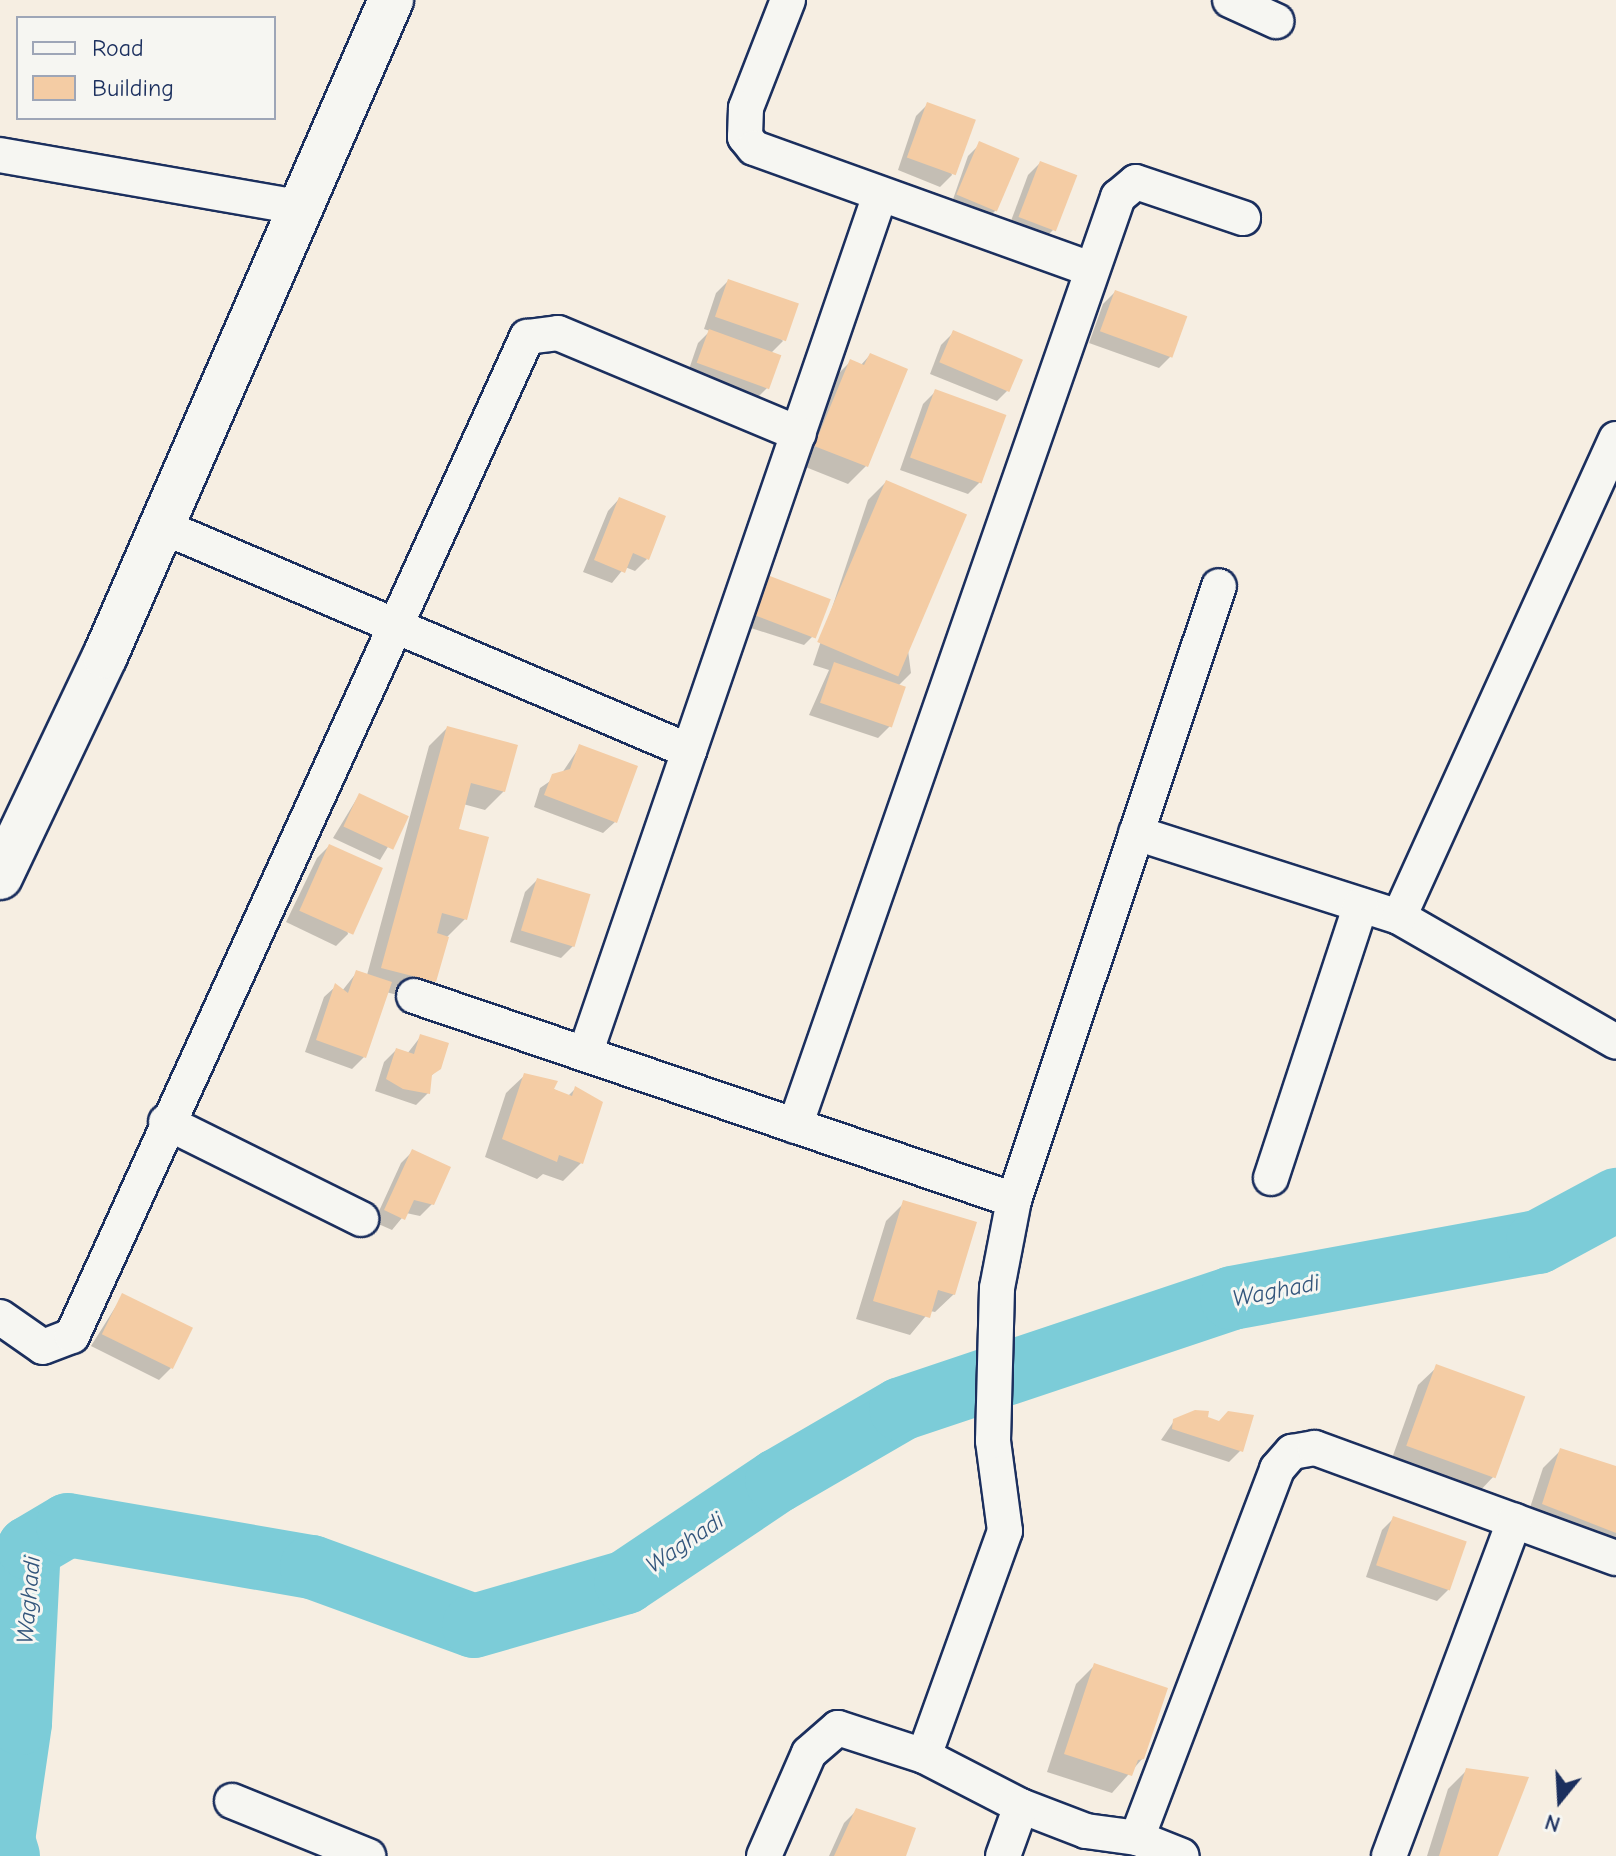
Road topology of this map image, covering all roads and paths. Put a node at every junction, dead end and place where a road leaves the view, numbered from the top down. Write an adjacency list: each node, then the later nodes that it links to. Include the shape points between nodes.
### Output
1 (391, 0): 7 (street)
2 (788, 0): 6 (street, via 746,108 745,137 754,148)
3 (1230, 0): 4 (street)
4 (1276, 21)
5 (0, 155): 7 (street)
6 (880, 195): 9 (street); 10 (street)
7 (298, 207): 12 (street)
8 (1243, 218): 9 (street, via 1136,182 1118,197)
9 (1092, 270): 24 (street)
10 (799, 434): 14 (street, via 558,333 527,337); 15 (street)
11 (1616, 439): 19 (street)
12 (161, 526): 14 (street); 17 (street)
13 (1219, 586): 16 (street)
14 (394, 625): 15 (street); 23 (street)
15 (689, 751): 22 (street)
16 (1136, 833): 18 (street); 26 (street)
17 (0, 877)
18 (1361, 905): 19 (street); 25 (street)
19 (1399, 917): 21 (street)
20 (414, 996): 22 (street)
21 (1616, 1042)
22 (585, 1054): 24 (street)
23 (166, 1122): 27 (street); 28 (street, via 72,1336 43,1347)
24 (795, 1126): 26 (street)
25 (1271, 1178)
26 (1014, 1200): 31 (street, via 997,1288 993,1441 1005,1531)
27 (361, 1219)
28 (0, 1317)
29 (1514, 1521): 30 (street); 34 (street, via 1315,1448 1292,1452 1277,1469); 39 (street)
30 (1616, 1558)
31 (924, 1756): 33 (street); 36 (street, via 853,1729 831,1731 809,1753)
32 (232, 1801): 35 (street)
33 (1021, 1806): 34 (street, via 1086,1831); 37 (street)
34 (1137, 1838): 38 (street)
35 (368, 1856)
36 (764, 1856)
37 (1003, 1856)
38 (1182, 1856)
39 (1389, 1856)

